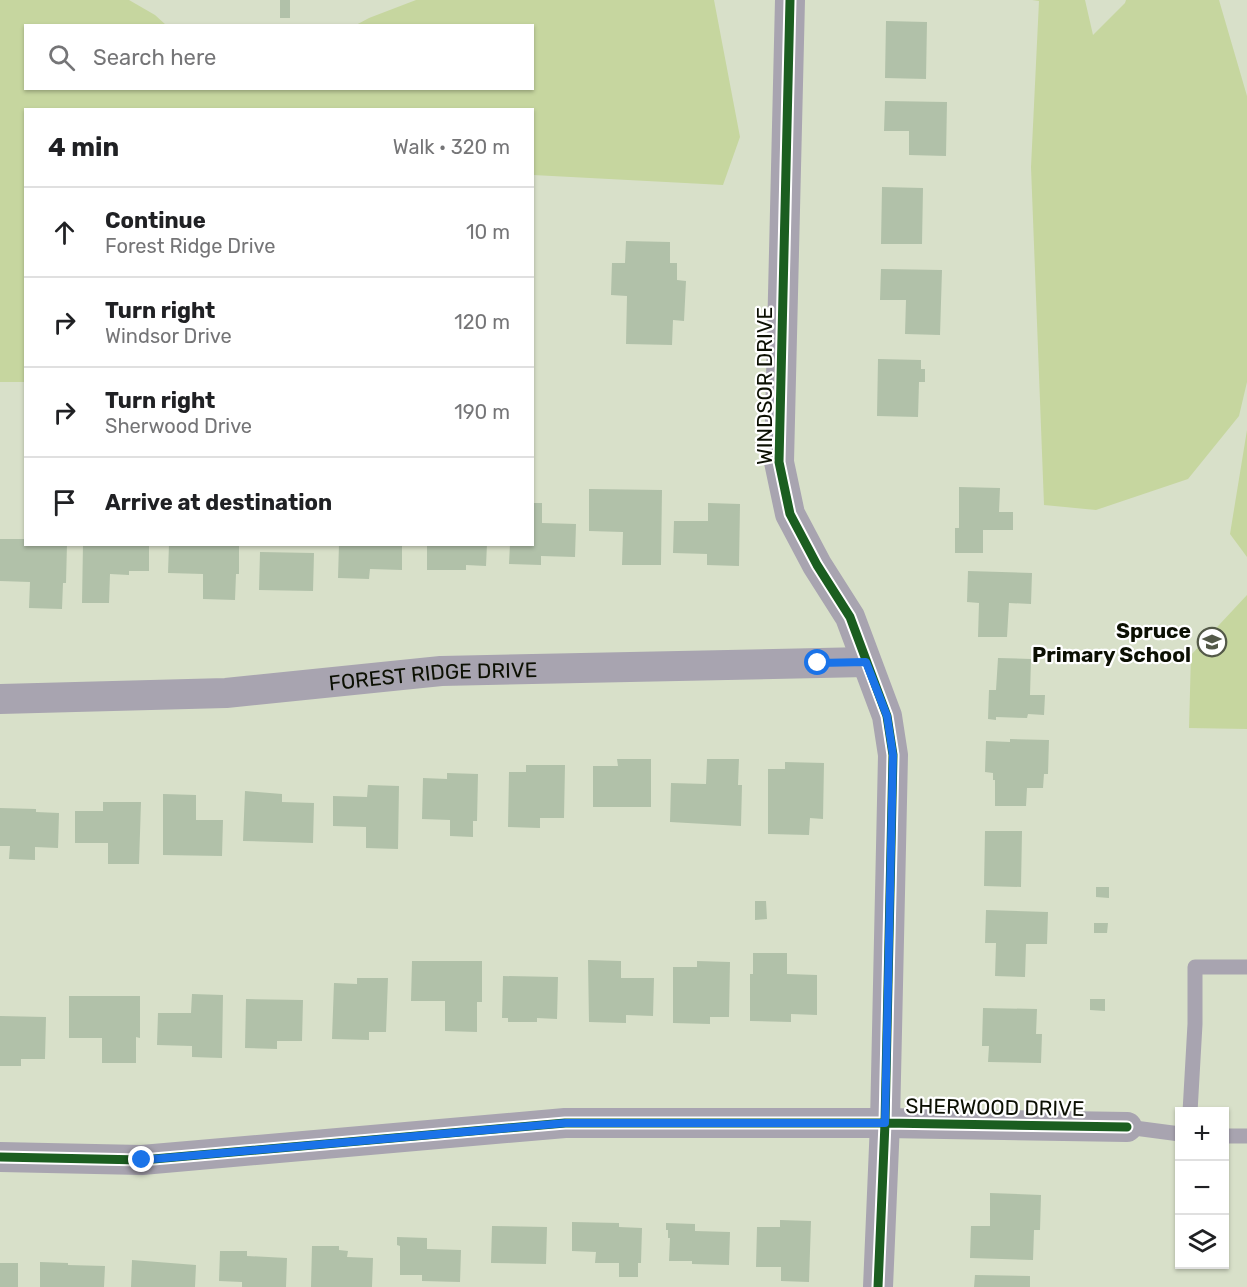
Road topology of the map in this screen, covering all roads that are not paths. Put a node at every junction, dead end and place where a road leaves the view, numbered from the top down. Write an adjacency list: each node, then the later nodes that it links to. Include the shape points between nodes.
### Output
1 (790, 0): 2 (street, WINDSOR DRIVE, via 778,462 790,514 850,617)
2 (866, 662): 3 (street, FOREST RIDGE DRIVE, via 441,671 226,693); 6 (street, WINDSOR DRIVE, via 887,716 893,755)
3 (0, 699)
4 (1247, 967): 5 (lane, via 1195,967)
5 (1190, 1107)
6 (885, 1123): 7 (street, SHERWOOD DRIVE); 11 (street, SHERWOOD DRIVE, via 566,1123 142,1160); 12 (street, WINDSOR DRIVE)
7 (1127, 1127): 8 (lane)
8 (1175, 1133)
9 (1229, 1136): 10 (lane)
10 (1247, 1136)
11 (0, 1157)
12 (878, 1287)

